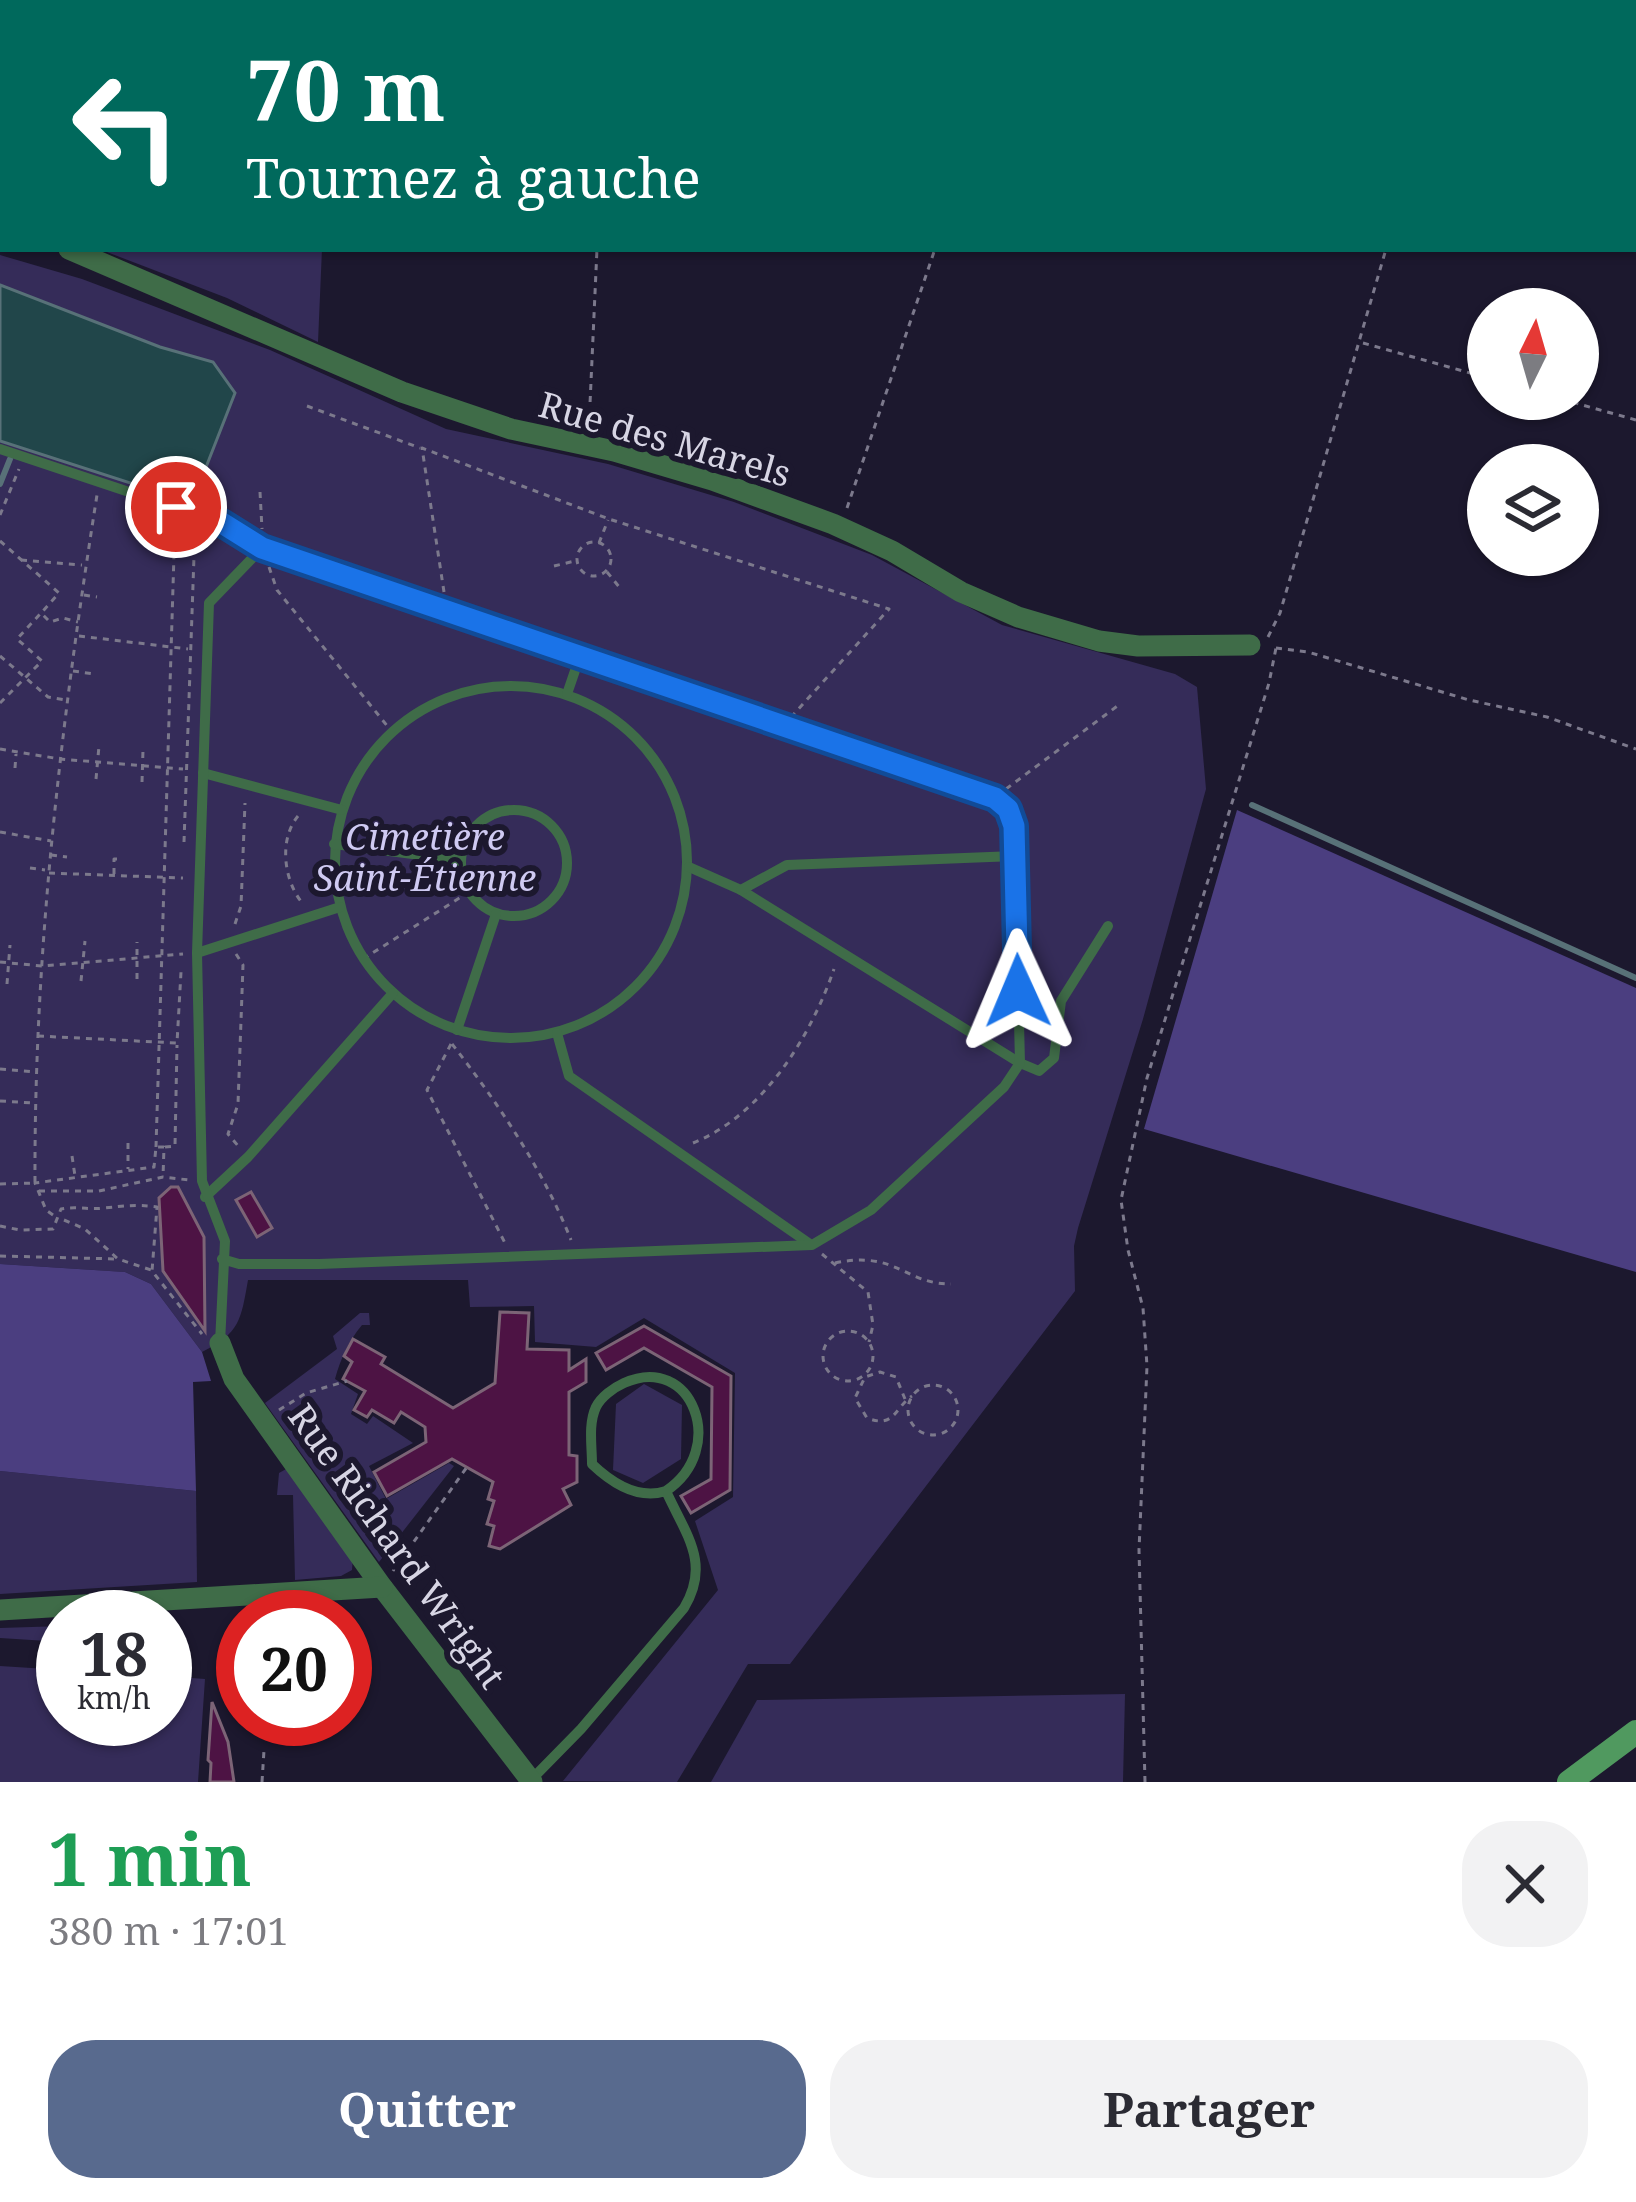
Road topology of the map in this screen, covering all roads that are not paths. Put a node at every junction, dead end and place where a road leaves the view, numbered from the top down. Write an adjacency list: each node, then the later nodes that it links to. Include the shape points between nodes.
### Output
1 (76, 252): 4 (street, Rue des Marels, via 402,392 712,480 838,526 961,592 1057,629 1138,646)
2 (0, 448): 3 (lane, via 222,523)
3 (262, 548): 5 (lane); 7 (lane, via 209,603)
4 (1250, 646)
5 (580, 656): 6 (lane); 10 (lane, via 995,798 1008,809)
6 (567, 694): 8 (lane, via 512,685 456,694 393,733 367,760); 12 (lane, via 617,720 657,760 682,811)
7 (203, 773): 8 (lane); 17 (lane)
8 (342, 810): 9 (lane)
9 (334, 844): 11 (lane); 14 (lane)
10 (1016, 856): 13 (lane, via 788,865); 21 (lane)
11 (460, 860): 15 (lane, via 469,892); 15 (lane, via 470,832 507,810 536,814 558,833 566,876 551,901 526,915)
12 (689, 868): 13 (lane); 19 (lane, via 678,923 650,972 609,1010)
13 (741, 890): 21 (lane)
14 (340, 907): 17 (lane); 18 (lane, via 363,959)
15 (496, 914): 20 (lane)
16 (1108, 926): 21 (lane, via 1061,1001 1054,1058 1039,1071)
17 (197, 953): 22 (lane)
18 (393, 993): 20 (lane); 22 (lane)
19 (557, 1033): 20 (lane); 23 (lane, via 569,1076)
20 (454, 1036)
21 (1019, 1063): 23 (lane, via 1004,1087 871,1210)
22 (205, 1197): 24 (lane, via 224,1241)
23 (812, 1245): 24 (lane, via 299,1264)
24 (222, 1259): 25 (lane)
25 (220, 1343): 27 (street, Rue Richard Wright, via 234,1378)
26 (666, 1491): 26 (lane, via 633,1491 592,1464 597,1405 646,1376 664,1378 697,1410 697,1460); 30 (lane, via 696,1558 697,1586)
27 (382, 1587): 28 (street); 30 (street, Rue Richard Wright)
28 (0, 1610)
29 (1636, 1732): 31 (street)
30 (531, 1781)
31 (1569, 1782)

